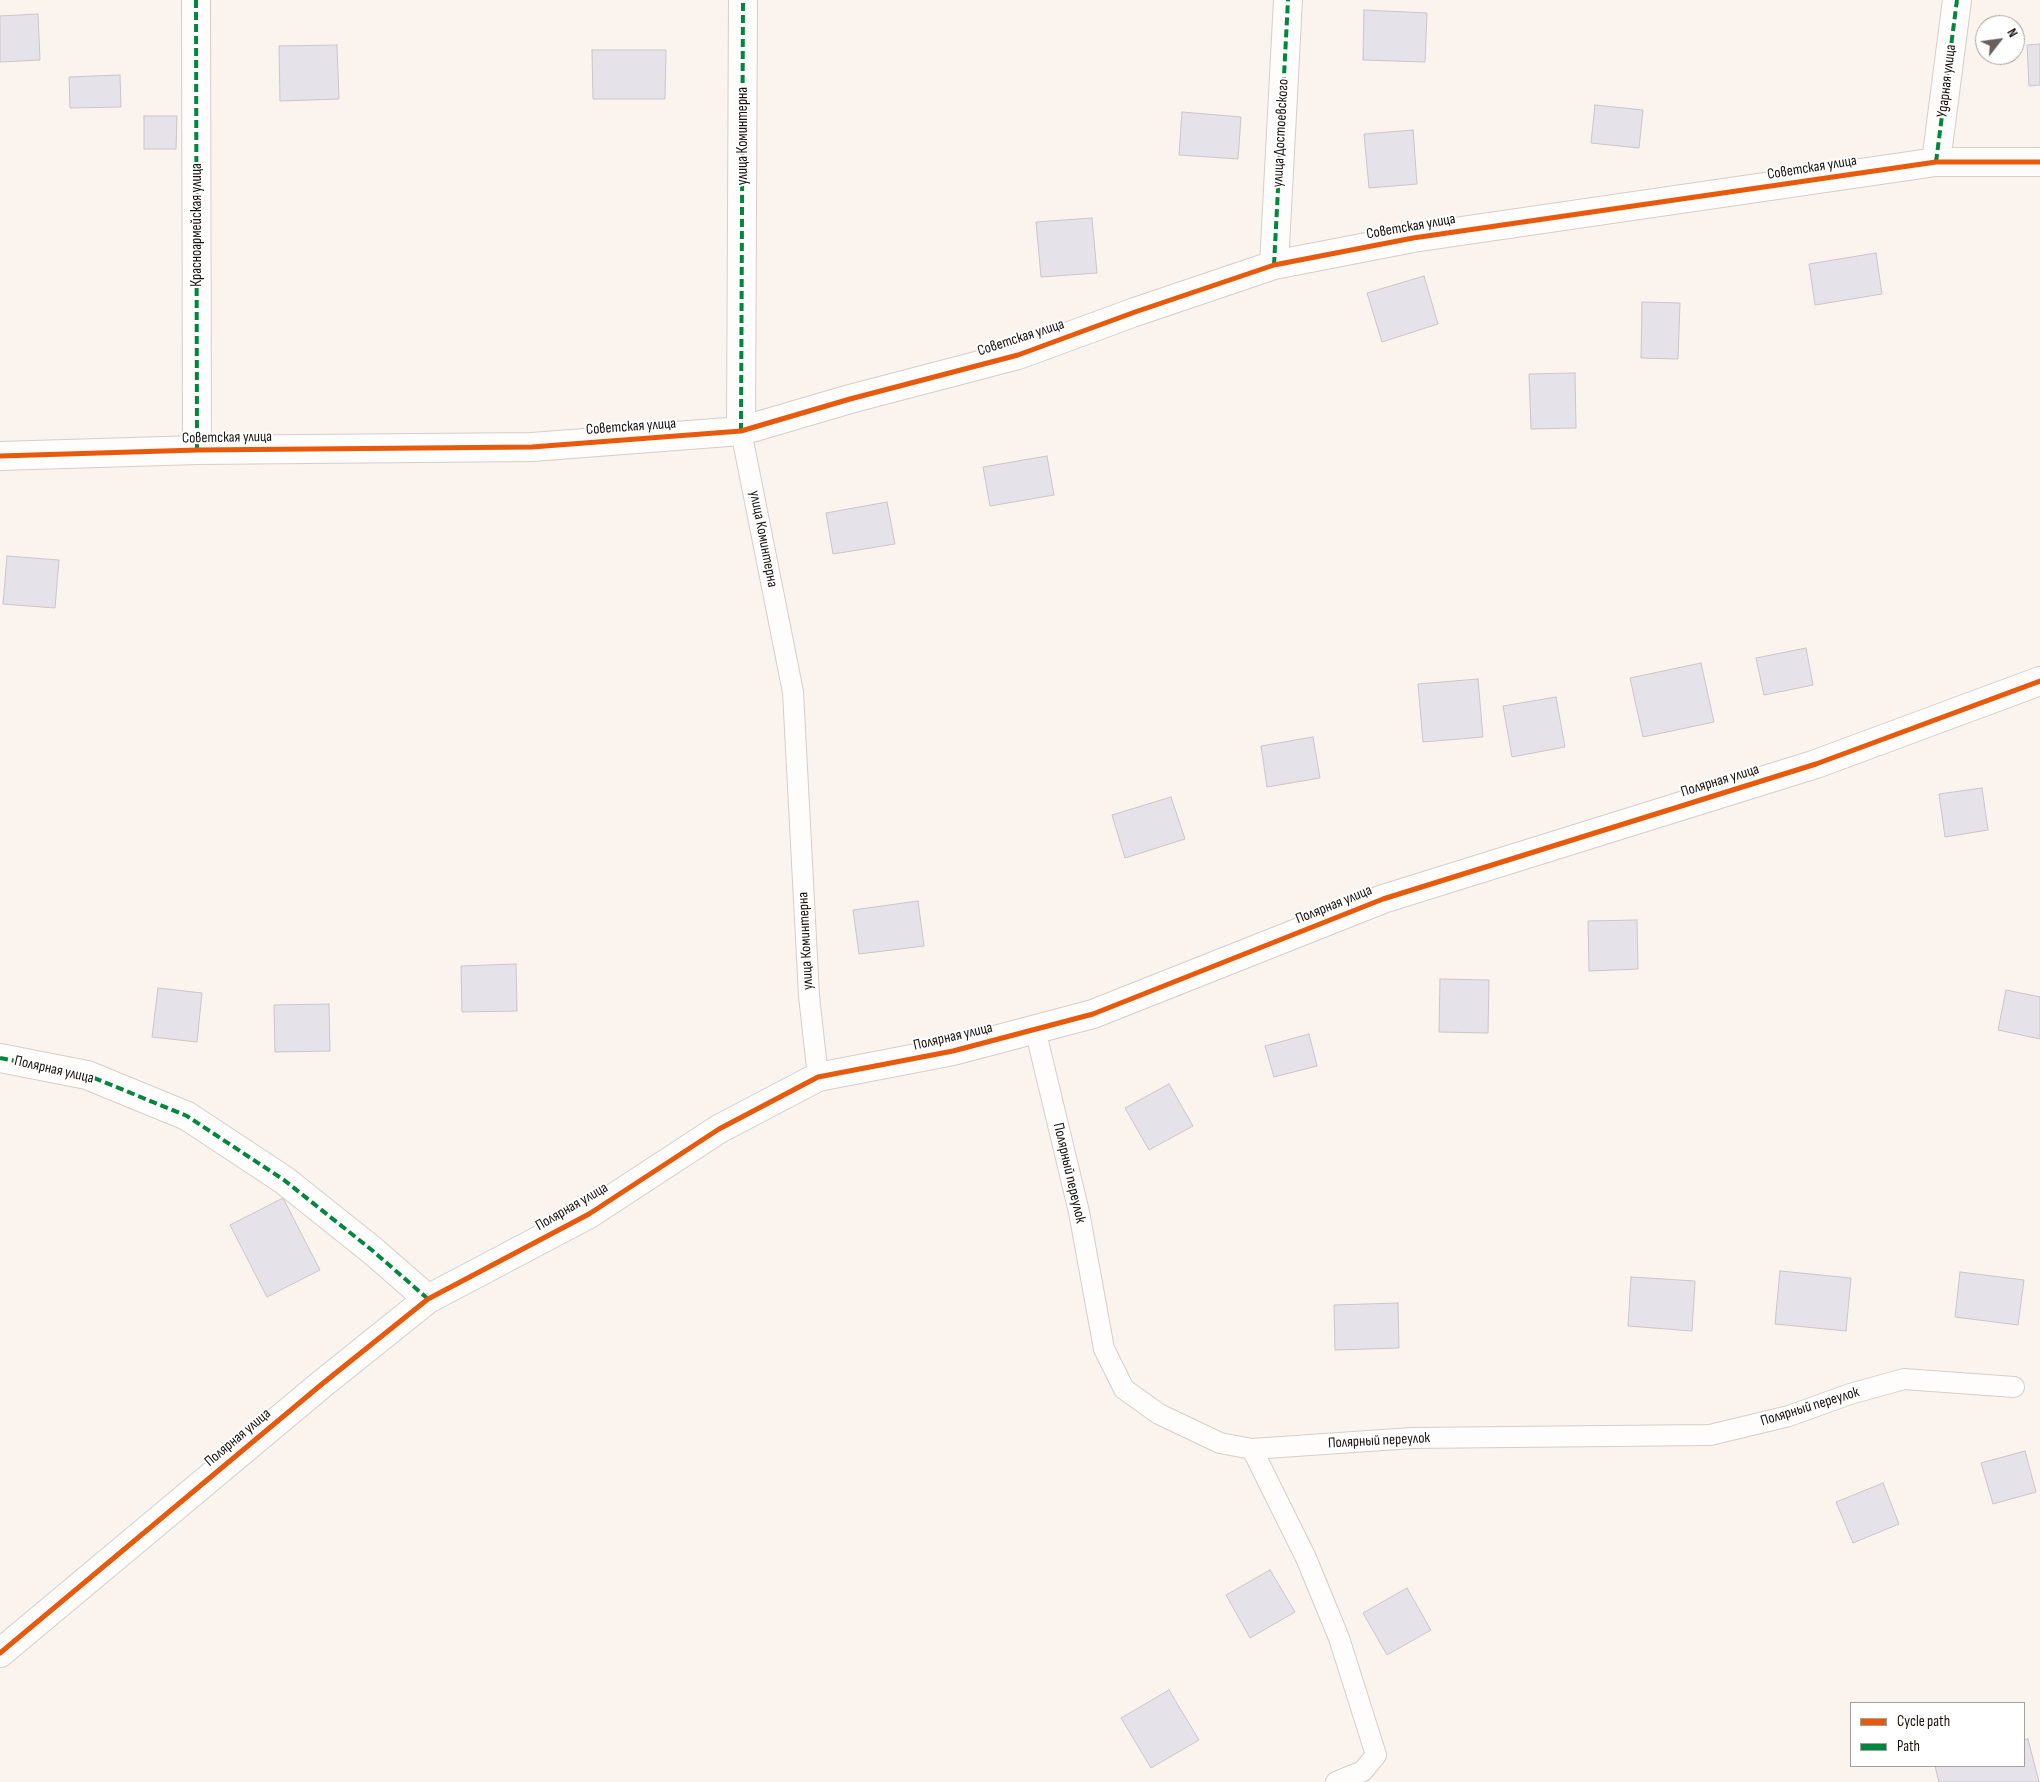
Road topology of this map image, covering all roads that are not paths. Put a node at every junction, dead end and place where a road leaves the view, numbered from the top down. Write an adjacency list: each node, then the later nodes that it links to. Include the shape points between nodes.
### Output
1 (196, 0): 9 (street, Красноармейская улица)
2 (743, 0): 8 (street, улица Коминтерна)
3 (1288, 0): 7 (street, улица Достоевского)
4 (1957, 0): 5 (street, Ударная улица)
5 (1936, 162): 6 (street, Советская улица); 7 (street, Советская улица, via 1413,238)
6 (2040, 162)
7 (1274, 265): 8 (street, Советская улица, via 1018,355 850,398)
8 (741, 431): 9 (street, Советская улица, via 532,447); 14 (lane, улица Коминтерна, via 792,692 809,996)
9 (198, 450): 10 (street, Советская улица)
10 (0, 456)
11 (2040, 681): 12 (street, Полярная улица, via 1816,764 1383,899 1093,1014)
12 (1035, 1029): 14 (street, Полярная улица, via 953,1052); 17 (lane, Полярный переулок, via 1079,1212 1104,1349 1124,1389 1159,1414 1220,1443)
13 (0, 1058): 15 (street, Полярная улица, via 87,1075 187,1116 284,1180)
14 (818, 1077): 15 (street, Полярная улица, via 719,1129 589,1214)
15 (428, 1299): 18 (street, Полярная улица)
16 (2014, 1386): 17 (lane, Полярный переулок, via 1904,1379 1789,1416 1710,1435 1412,1438)
17 (1252, 1450): 19 (lane, via 1306,1558 1339,1638 1376,1755 1363,1771)
18 (0, 1653)
19 (1336, 1782)

